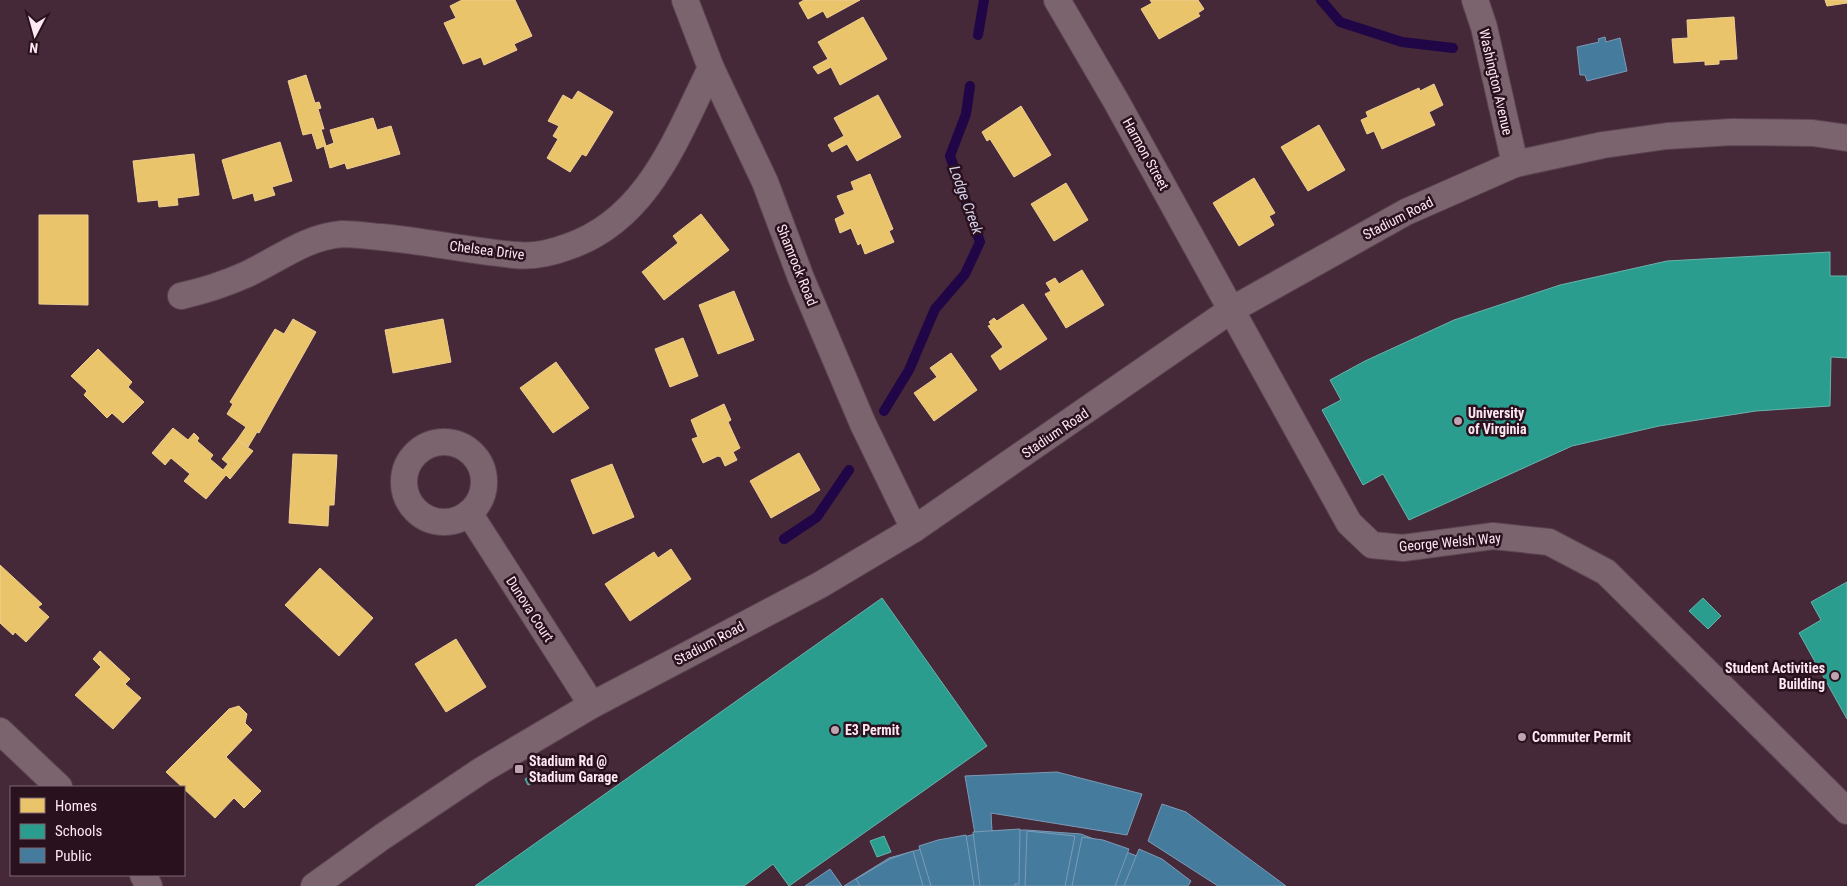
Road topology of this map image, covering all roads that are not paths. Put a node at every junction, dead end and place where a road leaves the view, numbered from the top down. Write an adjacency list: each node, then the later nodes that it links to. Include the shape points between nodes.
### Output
1 (685, 0): 4 (street, Shamrock Road)
2 (1057, 0): 8 (street, Harmon Street)
3 (1475, 0): 6 (street, Washington Avenue)
4 (711, 68): 7 (street, Chelsea Drive, via 667,157 635,203 621,218 588,240 550,253 517,256 414,240 335,235 286,252 246,274); 10 (street, Shamrock Road, via 765,182 801,278 863,424)
5 (1847, 138): 6 (street, Stadium Road, via 1732,132 1667,136 1603,145)
6 (1515, 164): 8 (street, Stadium Road, via 1406,212)
7 (181, 296)
8 (1231, 310): 10 (street, Stadium Road); 14 (street, George Welsh Way, via 1349,523 1372,545 1402,548 1493,536 1539,540 1606,572)
9 (469, 513): 11 (street, Dunova Court)
10 (914, 529): 11 (street, Stadium Road, via 820,585)
11 (592, 705): 15 (street, Stadium Road, via 482,770)
12 (0, 731): 13 (street)
13 (58, 786)
14 (1847, 811)
15 (314, 886)

